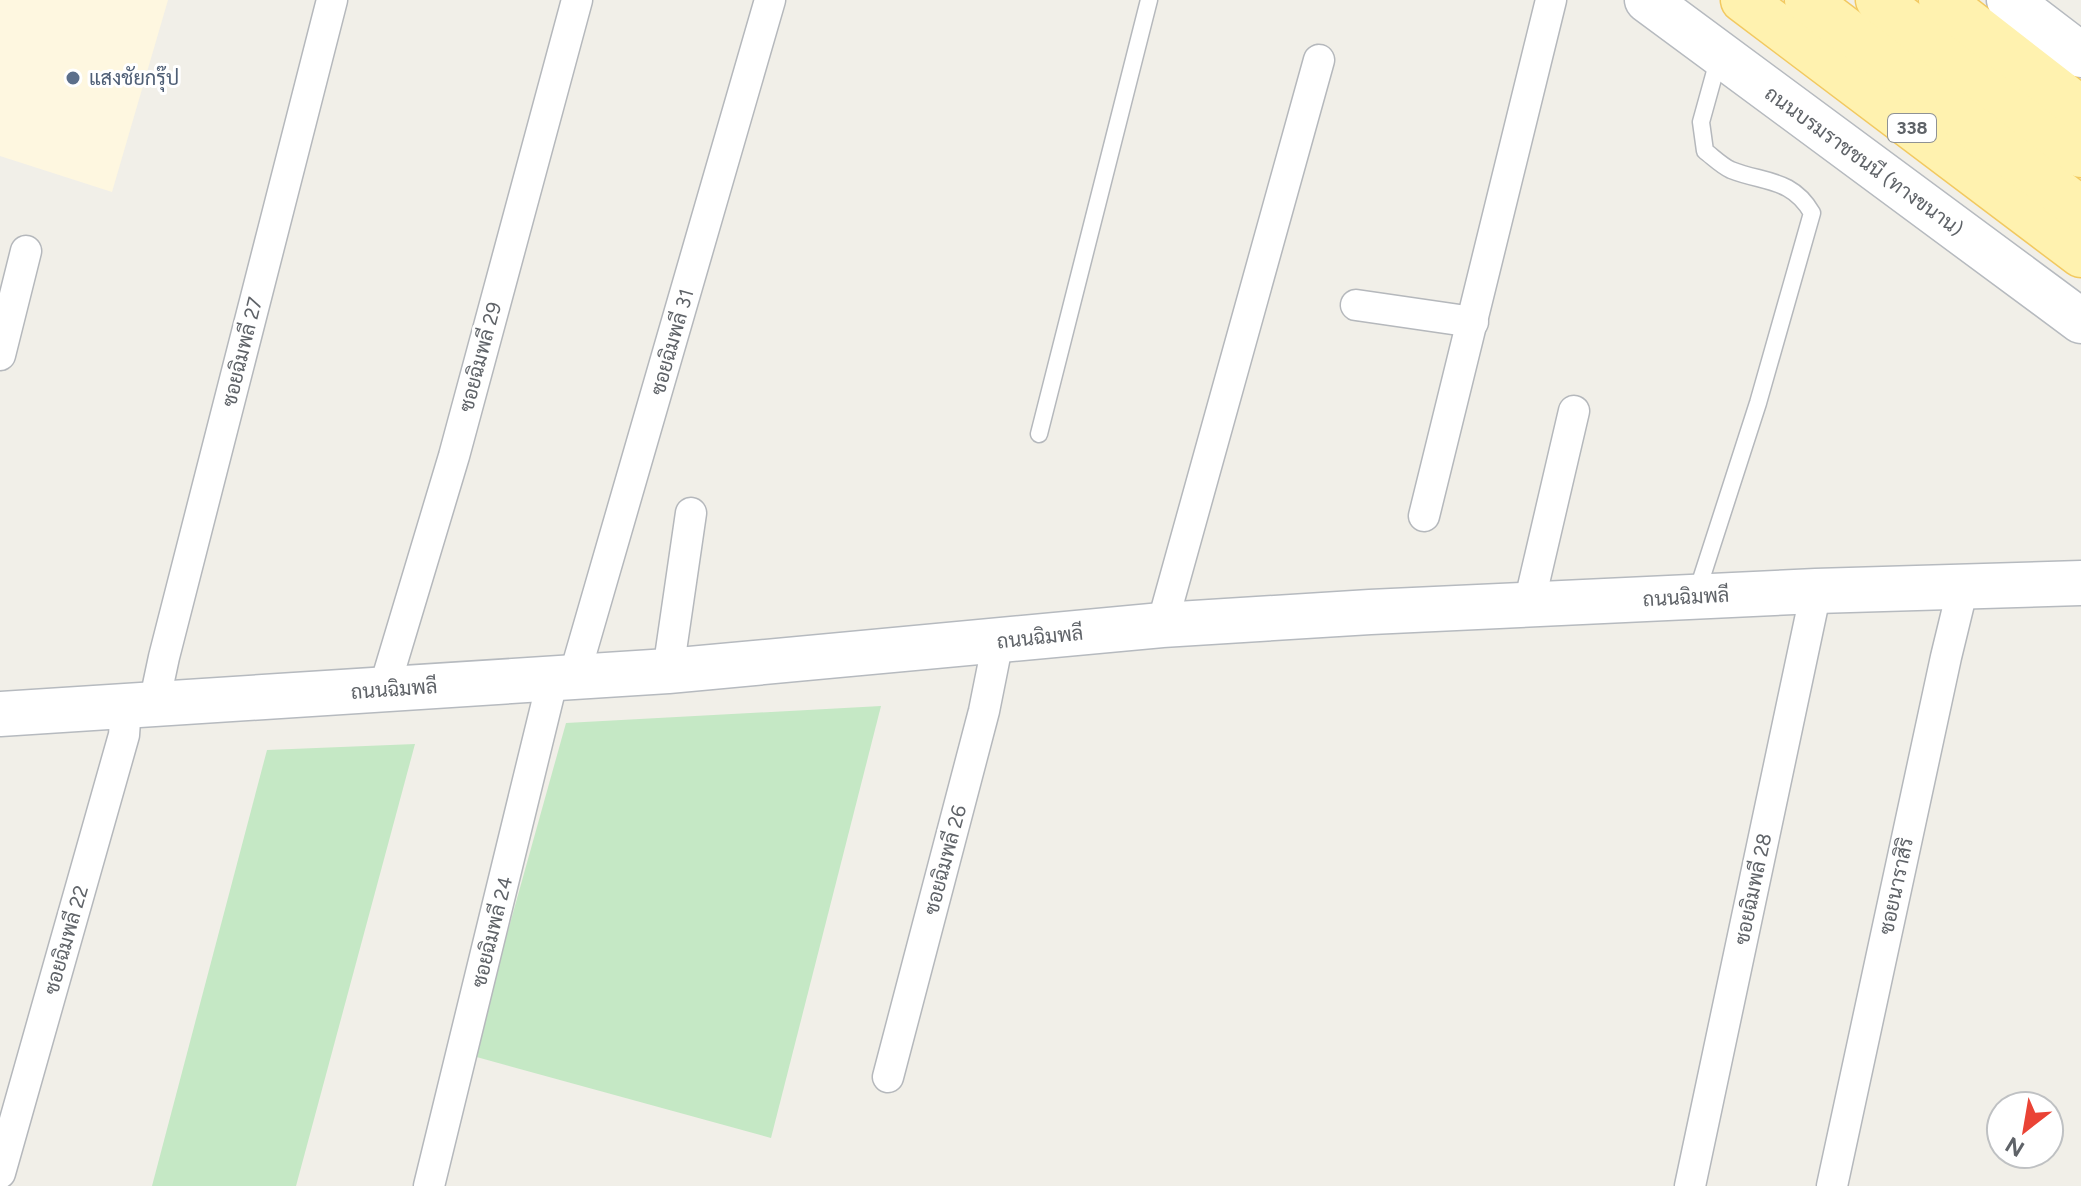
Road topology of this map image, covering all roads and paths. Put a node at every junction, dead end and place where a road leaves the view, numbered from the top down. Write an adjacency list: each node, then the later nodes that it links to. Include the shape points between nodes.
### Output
1 (332, 0): 38 (street, ซอยฉิมพลี 27, via 168,642)
2 (1149, 0): 25 (lane)
3 (1551, 0): 22 (street)
4 (1647, 0): 12 (street, ถนนบรมราชชนนี (ทางขนาน) / 338)
5 (1743, 0): 19 (main road, 338)
6 (1807, 0): 17 (main road, 338)
7 (1878, 0): 16 (main road)
8 (1941, 0): 15 (main road)
9 (2009, 0): 13 (street)
10 (769, 3): 36 (street, ซอยฉิมพลี 31)
11 (574, 11): 37 (street, ซอยฉิมพลี 29, via 454,456)
12 (1720, 54): 21 (street, ถนนบรมราชชนนี (ทางขนาน) / 338); 31 (lane, via 1701,122 1705,151 1728,169 1785,185 1812,213)
13 (2081, 55)
14 (1319, 60): 33 (street)
15 (2081, 109)
16 (2081, 155)
17 (2081, 209)
18 (26, 251): 23 (street)
19 (2081, 255)
20 (1356, 305): 22 (street)
21 (2081, 321)
22 (1473, 322): 27 (street)
23 (0, 355)
24 (1574, 411): 32 (street)
25 (1039, 434)
26 (691, 513): 35 (street)
27 (1424, 516)
28 (2081, 583): 29 (street, ถนนฉิมพลี)
29 (1963, 587): 30 (street, ถนนฉิมพลี); 44 (street, ซอยนาราสิริ)
30 (1816, 591): 31 (street, ถนนฉิมพลี); 43 (street, ซอยฉิมพลี 28)
31 (1695, 597): 32 (street, ถนนฉิมพลี)
32 (1529, 604): 33 (street, ถนนฉิมพลี)
33 (1162, 625): 34 (street, ถนนฉิมพลี)
34 (998, 641): 35 (street, ถนนฉิมพลี); 40 (street, ซอยฉิมพลี 26)
35 (668, 671): 36 (street, ถนนฉิมพลี)
36 (564, 678): 37 (street, ถนนฉิมพลี); 42 (street, ซอยฉิมพลี 24)
37 (384, 689): 38 (street, ถนนฉิมพลี)
38 (140, 705): 39 (street, ถนนฉิมพลี); 41 (street, ซอยฉิมพลี 22, via 124,735)
39 (0, 714)
40 (888, 1077)
41 (0, 1173)
42 (429, 1186)
43 (1690, 1186)
44 (1832, 1186)

